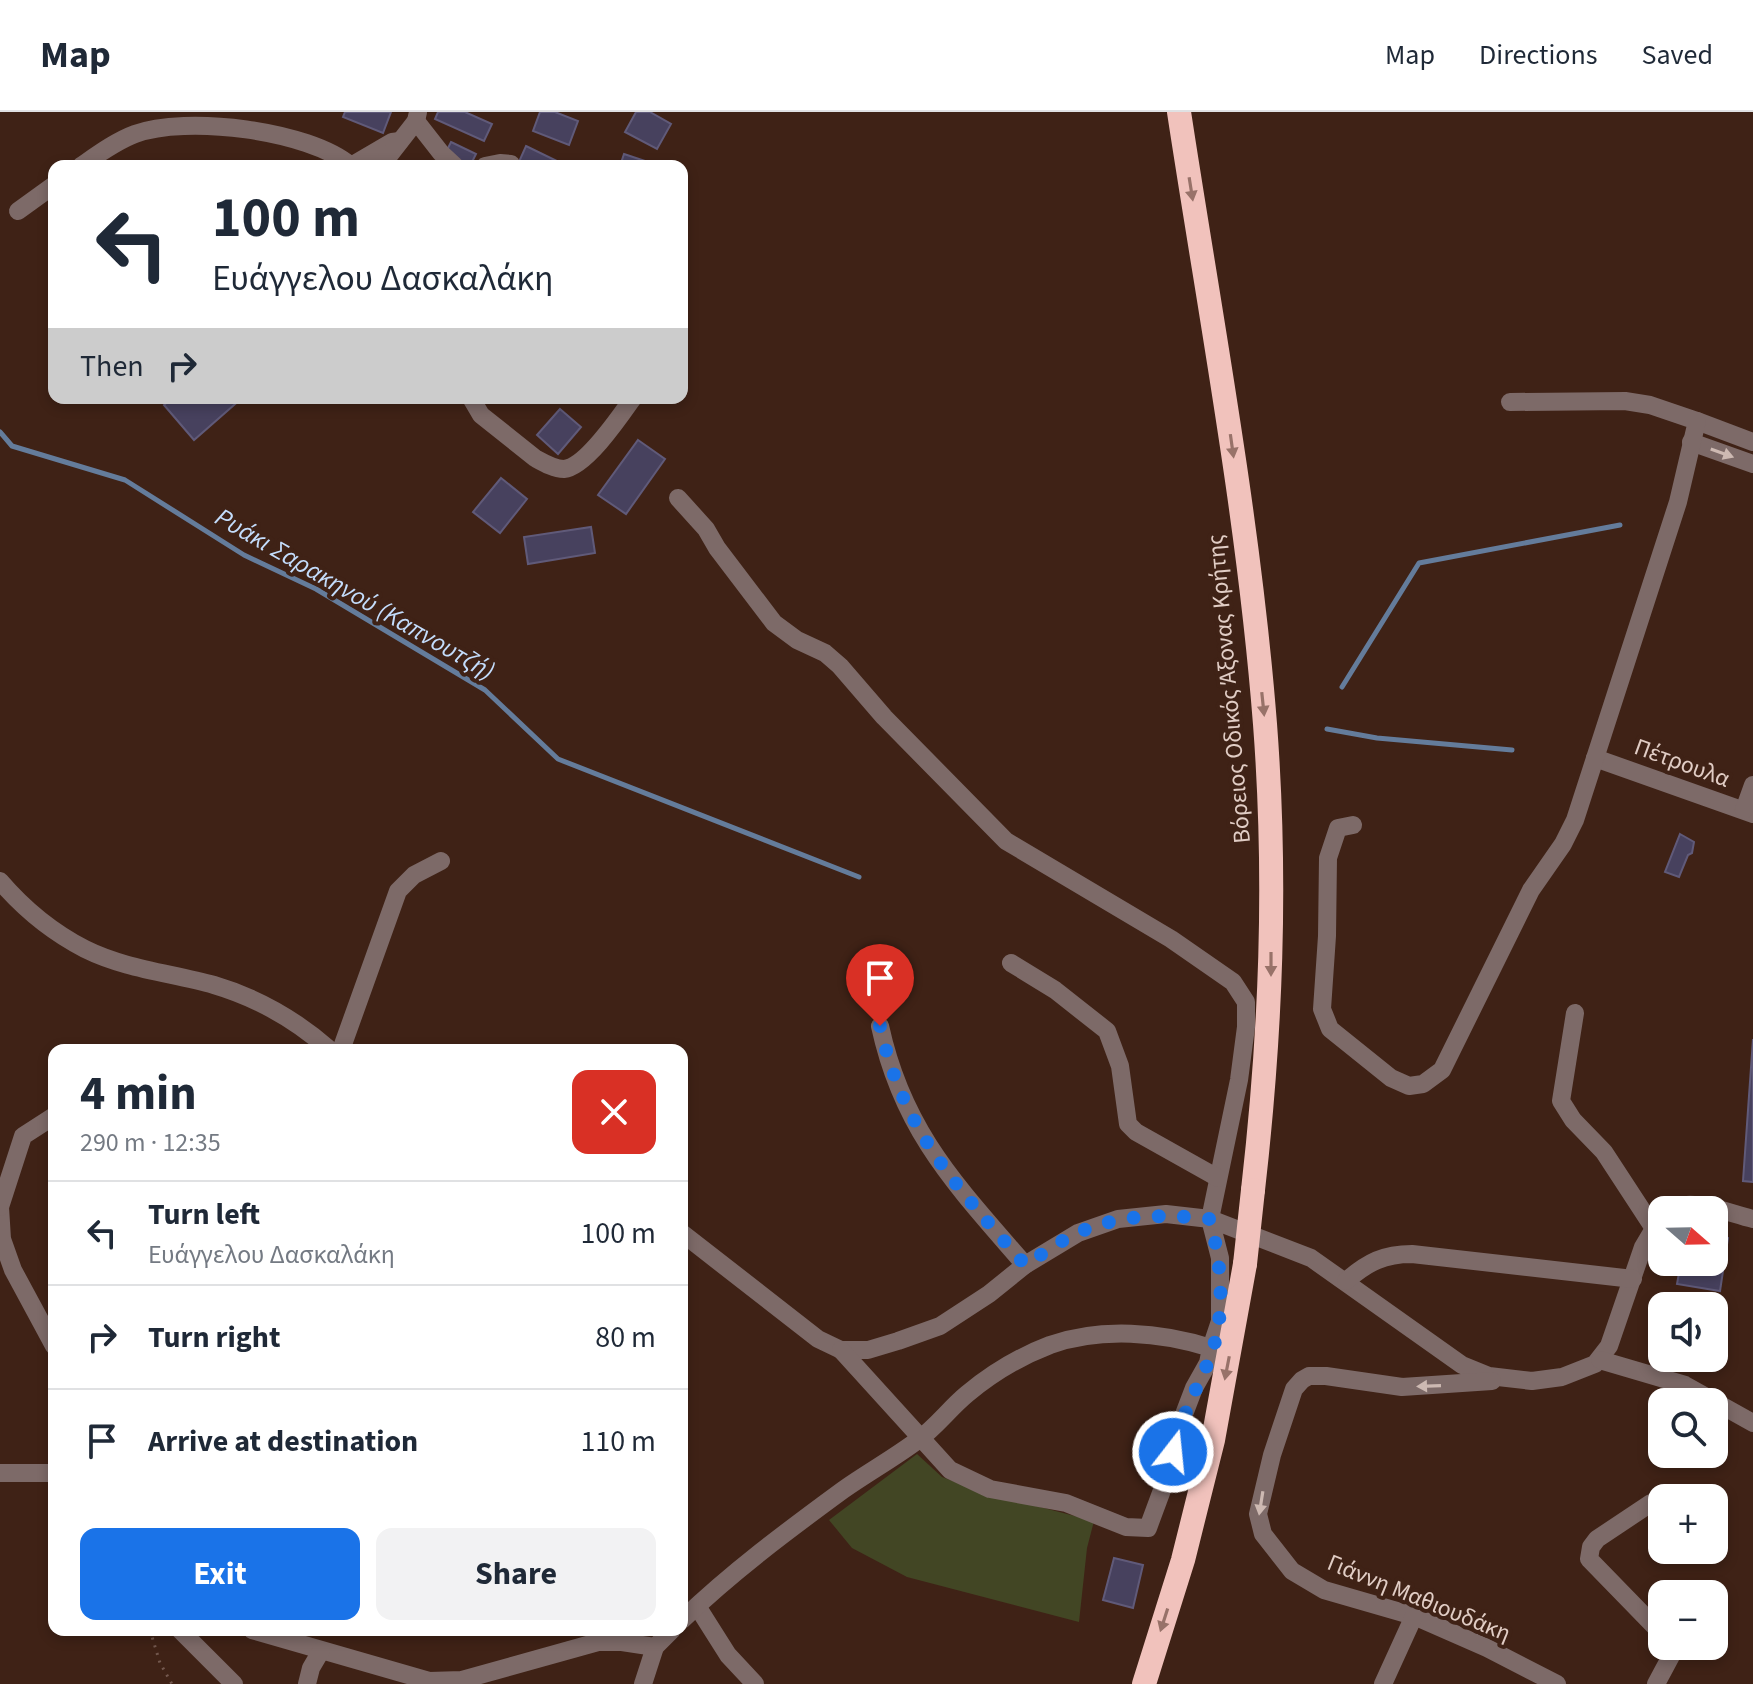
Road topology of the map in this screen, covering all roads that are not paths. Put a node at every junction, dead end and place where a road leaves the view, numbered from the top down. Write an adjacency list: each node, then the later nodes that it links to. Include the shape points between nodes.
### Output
1 (1179, 112): 66 (highway, Βόρειος Οδικός Άξονας Κρήτης, one-way to 66, bridge, via 1252,591 1265,724 1271,980 1245,1264 1209,1455)
2 (417, 116): 3 (street); 8 (street)
3 (400, 141): 6 (street); 7 (street)
4 (91, 160): 5 (street, via 133,135 193,124 303,142)
5 (343, 160)
6 (361, 160)
7 (386, 160)
8 (449, 160)
9 (48, 189): 10 (street)
10 (18, 211)
11 (1510, 402): 14 (street, via 1625,401)
12 (475, 404): 13 (street, via 535,458 566,469 606,435)
13 (629, 404)
14 (1697, 421): 15 (street); 16 (street)
15 (1691, 442): 17 (street, one-way to 17); 19 (street, via 1678,502)
16 (1753, 442)
17 (1753, 464)
18 (678, 498): 31 (street, via 774,623 840,666 1006,841 1233,982 1246,1002 1246,1027)
19 (1595, 758): 21 (street, Πέτρουλα); 22 (street, via 1563,844 1531,890 1442,1070 1423,1084 1409,1086 1391,1078 1330,1029 1322,1009 1328,858 1338,828)
20 (1753, 785): 21 (street)
21 (1749, 812)
22 (1353, 825)
23 (441, 861): 29 (street, via 398,891)
24 (0, 881): 28 (street, via 33,915 87,950 240,994 277,1011)
25 (1011, 963): 31 (street, via 1107,1031 1120,1066 1128,1124)
26 (1575, 1013): 33 (street, via 1561,1101)
27 (880, 1026): 39 (street, via 896,1086 921,1136)
28 (323, 1044)
29 (343, 1044)
30 (48, 1120): 32 (street, via 23,1136)
31 (1218, 1178): 35 (street)
32 (0, 1207): 42 (street, via 9,1259)
33 (1648, 1208)
34 (1728, 1213): 36 (street)
35 (1210, 1219): 39 (street, via 1166,1214 1118,1219 1078,1233); 41 (street, via 1304,1254); 43 (street, via 1220,1258 1220,1321)
36 (1753, 1219)
37 (688, 1238): 44 (street, via 788,1318)
38 (1648, 1238): 40 (street)
39 (1025, 1265): 44 (street, via 940,1326 868,1350)
40 (1633, 1279): 41 (street, via 1390,1254); 45 (street)
41 (1346, 1281): 46 (street, via 1449,1358)
42 (48, 1334)
43 (1211, 1348): 48 (street, via 1129,1333 1053,1344 994,1374); 48 (street, via 1178,1430 1148,1528 1126,1527 1066,1503 990,1489 950,1470)
44 (841, 1350): 48 (street)
45 (1600, 1360): 46 (street, via 1553,1379); 47 (street, via 1685,1385)
46 (1507, 1379): 54 (street, Γιάννη Μαθιουδάκη, one-way to 54, via 1402,1387 1309,1376 1294,1389 1262,1493 1258,1514 1263,1534 1292,1571 1324,1590)
47 (1753, 1423)
48 (921, 1438): 52 (street, via 768,1546)
49 (0, 1473): 50 (street)
50 (48, 1473)
51 (1648, 1505): 55 (street, via 1597,1539 1589,1559)
52 (697, 1606): 53 (street); 65 (street, via 728,1655)
53 (688, 1614)
54 (1414, 1616): 67 (street); 68 (street, Γιάννη Μαθιουδάκη)
55 (1648, 1620)
56 (186, 1636): 62 (street)
57 (272, 1636): 60 (street)
58 (666, 1636): 59 (street)
59 (655, 1647): 60 (street, via 598,1642 462,1680 429,1681); 64 (street)
60 (321, 1651): 63 (street)
61 (1669, 1660): 69 (street)
62 (234, 1684)
63 (307, 1684)
64 (643, 1684)
65 (755, 1684)
66 (1144, 1684)
67 (1383, 1684)
68 (1557, 1684)
69 (1656, 1684)

